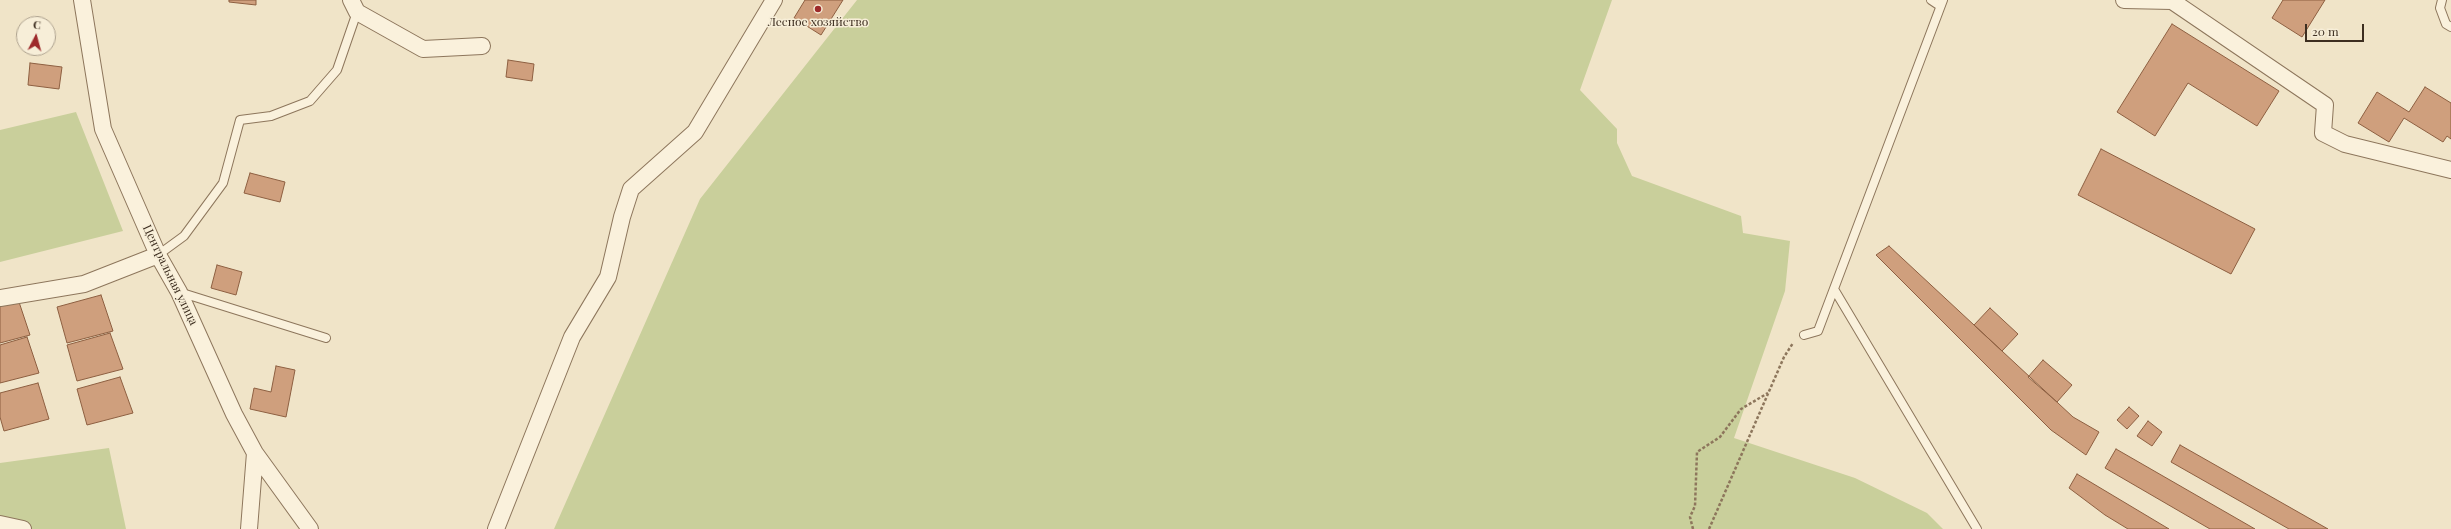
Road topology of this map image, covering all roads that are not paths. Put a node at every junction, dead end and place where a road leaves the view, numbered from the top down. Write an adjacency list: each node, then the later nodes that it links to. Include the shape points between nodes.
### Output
1 (82, 0): 11 (street, Центральная улица, via 103,129)
2 (774, 0): 22 (street, via 695,132 631,189 608,277 572,337)
3 (1931, 0): 6 (lane)
4 (2124, 0): 10 (street, via 2172,1 2324,105 2323,133 2345,144)
5 (2442, 0): 8 (lane, via 2440,8 2446,24)
6 (1942, 3): 12 (lane)
7 (354, 6): 9 (street, via 423,49); 11 (lane, via 337,70 310,101 271,116 240,120 223,184 184,236)
8 (2451, 27)
9 (482, 46)
10 (2451, 170)
11 (158, 255): 13 (street, Центральная улица); 14 (street, via 84,284)
12 (1834, 288): 15 (lane, via 1818,330); 23 (lane)
13 (180, 292): 16 (lane); 17 (street, Центральная улица, via 234,414)
14 (0, 298)
15 (1804, 335)
16 (326, 338)
17 (256, 453): 20 (street); 21 (street, Центральная улица)
18 (0, 524): 19 (street)
19 (24, 529)
20 (248, 529)
21 (310, 529)
22 (496, 529)
23 (1977, 529)

